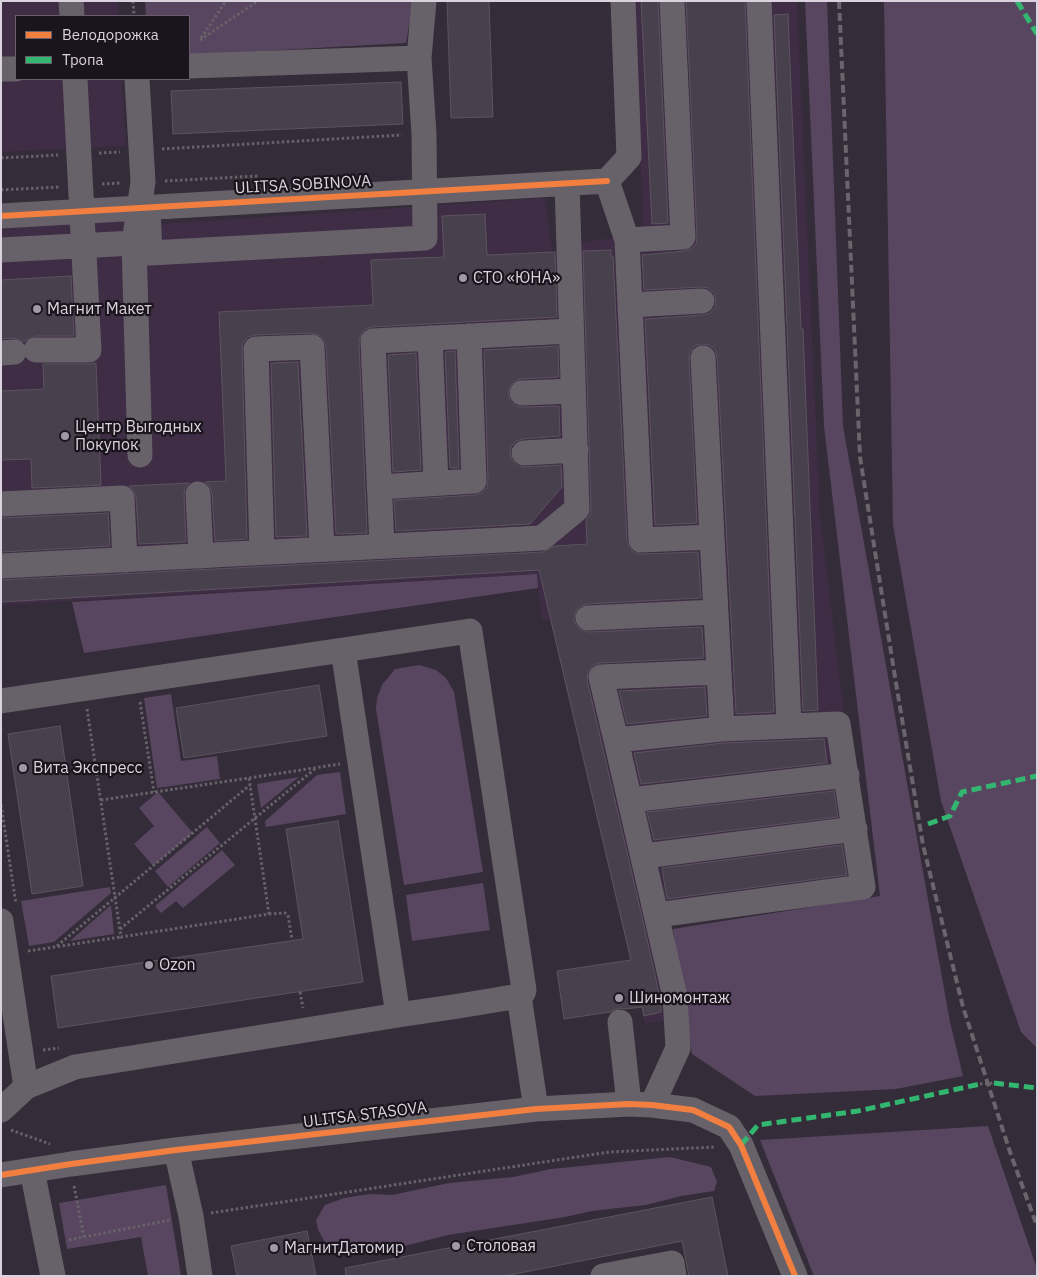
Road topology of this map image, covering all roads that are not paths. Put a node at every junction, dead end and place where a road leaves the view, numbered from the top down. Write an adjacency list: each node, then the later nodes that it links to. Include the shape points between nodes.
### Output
1 (71, 1): 6 (street)
2 (424, 1): 8 (street)
3 (623, 1): 13 (street, via 629,158)
4 (672, 1): 19 (street, via 683,237)
5 (759, 1): 51 (street)
6 (72, 15)
7 (192, 57): 8 (street)
8 (419, 58): 15 (street)
9 (15, 69): 10 (street)
10 (1, 70)
11 (75, 80): 17 (street)
12 (137, 80): 16 (street)
13 (607, 181): 14 (street, ULITSA SOBINOVA); 19 (street)
14 (566, 184): 15 (street, ULITSA SOBINOVA); 25 (street)
15 (424, 192): 16 (street, ULITSA SOBINOVA); 16 (street, via 425,238 150,253)
16 (144, 208): 17 (street, ULITSA SOBINOVA); 20 (street)
17 (82, 211): 18 (street, ULITSA SOBINOVA); 21 (street)
18 (1, 216)
19 (627, 240): 24 (street)
20 (134, 242): 21 (street); 34 (street)
21 (84, 246): 22 (street); 28 (street, via 89,350)
22 (1, 250)
23 (702, 301): 24 (street)
24 (630, 305): 39 (street, via 641,540)
25 (571, 331): 26 (street); 30 (street)
26 (469, 336): 27 (street); 35 (street, via 474,481)
27 (430, 338): 35 (street); 36 (street, via 373,341)
28 (17, 352)
29 (703, 358): 39 (street)
30 (573, 390): 31 (street); 32 (street)
31 (522, 393)
32 (576, 450): 33 (street); 40 (street, via 577,509 542,538)
33 (524, 453)
34 (140, 455)
35 (436, 483): 36 (street)
36 (380, 486): 40 (street)
37 (198, 494): 43 (street)
38 (1, 504): 44 (street, via 122,498)
39 (712, 537): 46 (street)
40 (382, 546): 41 (street)
41 (322, 548): 42 (street); 42 (street, via 312,347 256,349)
42 (262, 552): 43 (street)
43 (201, 556): 44 (street)
44 (124, 560): 45 (street)
45 (1, 566)
46 (716, 612): 47 (street); 49 (street)
47 (588, 618)
48 (343, 650): 50 (street); 60 (street, via 470,631 524,990); 61 (street)
49 (720, 672): 52 (street); 53 (street, via 601,677)
50 (1, 702)
51 (789, 726): 52 (street); 54 (street, via 838,724)
52 (722, 729): 53 (street)
53 (616, 740): 55 (street)
54 (847, 775): 55 (street); 56 (street)
55 (630, 800): 57 (street)
56 (855, 829): 57 (street); 58 (street, via 863,887)
57 (644, 856): 58 (street)
58 (657, 915): 64 (street, via 675,997 678,1048)
59 (1, 921): 63 (street)
60 (519, 996): 61 (street); 65 (street)
61 (398, 1015): 63 (street, via 75,1067)
62 (620, 1022): 64 (street)
63 (26, 1087): 66 (street)
64 (641, 1104): 65 (street, ULITSA STASOVA); 74 (street, ULITSA STASOVA, via 693,1110 735,1136)
65 (536, 1109): 67 (street, ULITSA STASOVA)
66 (6, 1120)
67 (176, 1150): 68 (street, ULITSA STASOVA); 71 (street)
68 (32, 1170): 69 (street, ULITSA STASOVA); 70 (street)
69 (1, 1175)
70 (53, 1276)
71 (200, 1276)
72 (603, 1276): 73 (street, via 672,1263)
73 (674, 1276)
74 (795, 1276)

